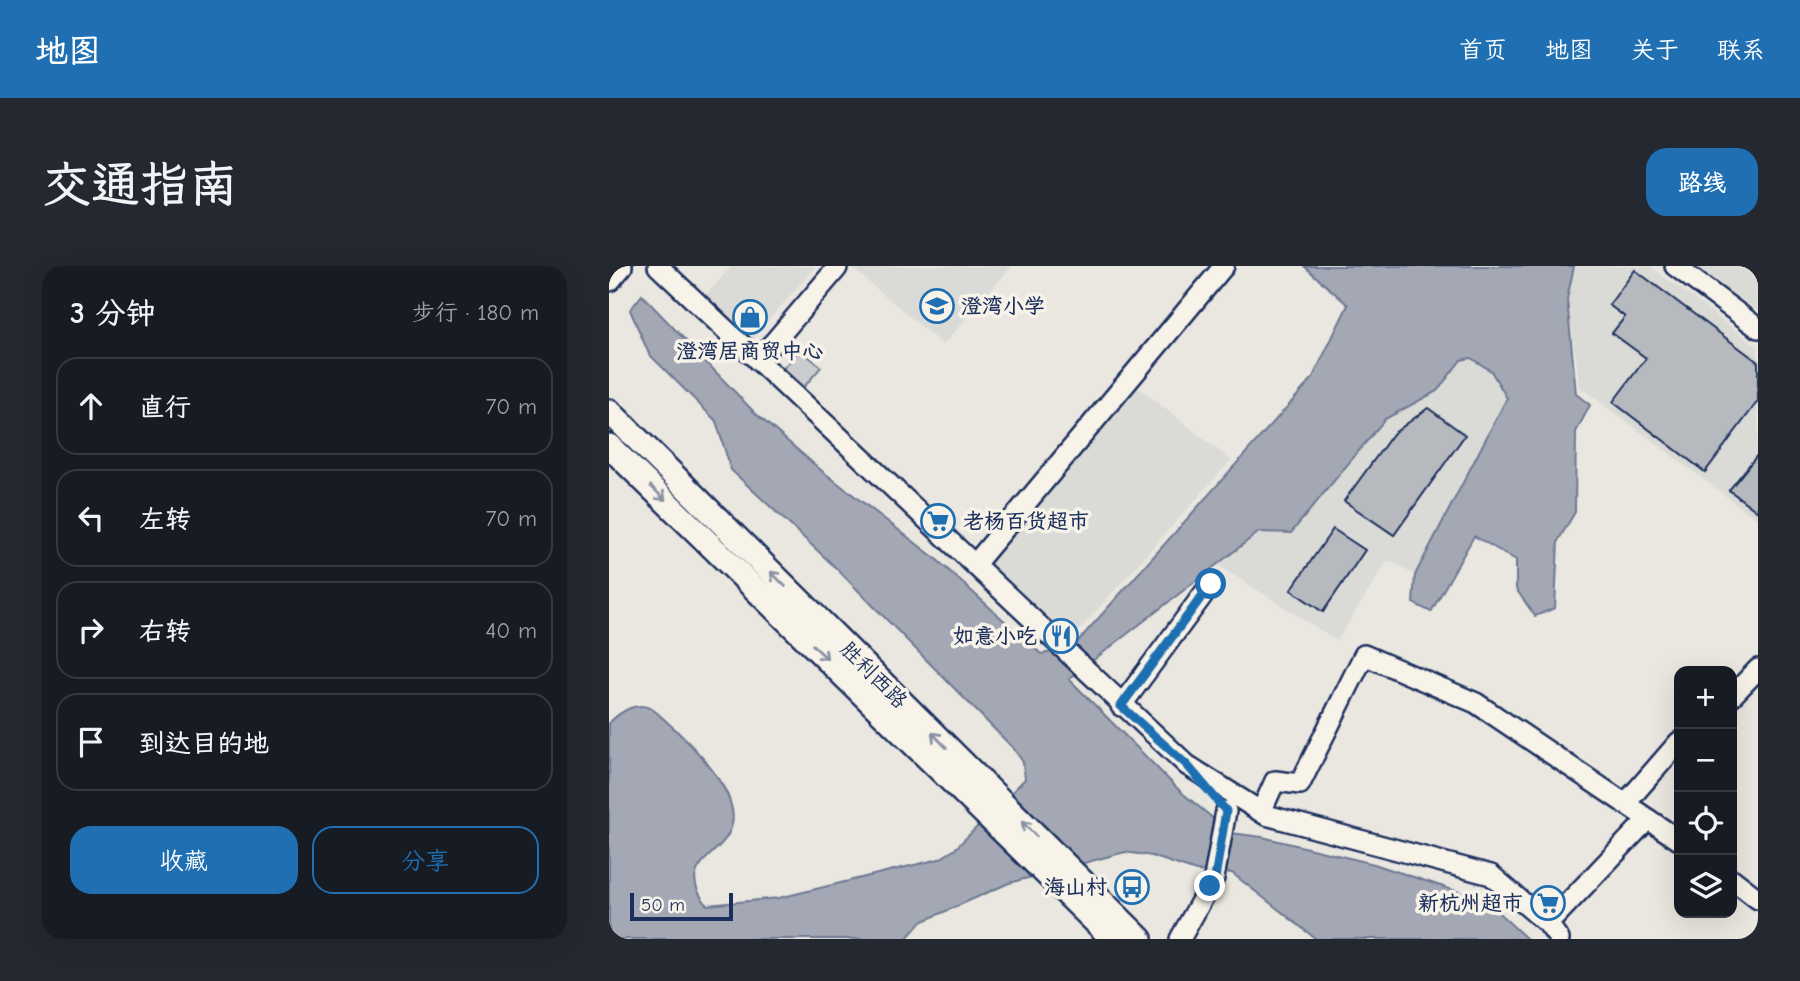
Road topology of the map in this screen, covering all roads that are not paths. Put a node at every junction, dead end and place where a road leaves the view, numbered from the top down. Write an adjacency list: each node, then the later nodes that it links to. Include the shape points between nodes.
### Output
1 (620, 266): 6 (main road)
2 (658, 266): 8 (street)
3 (1675, 266): 7 (street)
4 (837, 268): 8 (street)
5 (1219, 268): 11 (street)
6 (609, 279)
7 (1758, 328)
8 (758, 361): 11 (street)
9 (609, 411): 18 (main road, 胜利西路, one-way to 9)
10 (609, 446): 18 (main road, 胜利西路, one-way to 18)
11 (975, 565): 15 (street)
12 (1211, 584): 15 (street)
13 (1758, 669): 14 (street)
14 (1737, 691)
15 (1121, 706): 17 (street)
16 (1674, 747): 19 (street)
17 (1187, 765): 20 (street); 21 (street)
18 (979, 794): 24 (main road, 胜利西路)
19 (1625, 804): 20 (street, via 1476,704 1364,655 1300,785 1275,781); 22 (street)
20 (1263, 813): 21 (street); 27 (street, via 1491,875)
21 (1225, 816): 30 (street, via 1215,878)
22 (1648, 819): 23 (street); 27 (street)
23 (1674, 837)
24 (1060, 874): 28 (main road, 胜利西路); 29 (main road, 胜利西路)
25 (1737, 883): 26 (street)
26 (1758, 899)
27 (1554, 931)
28 (1113, 939)
29 (1140, 939)
30 (1180, 939)

